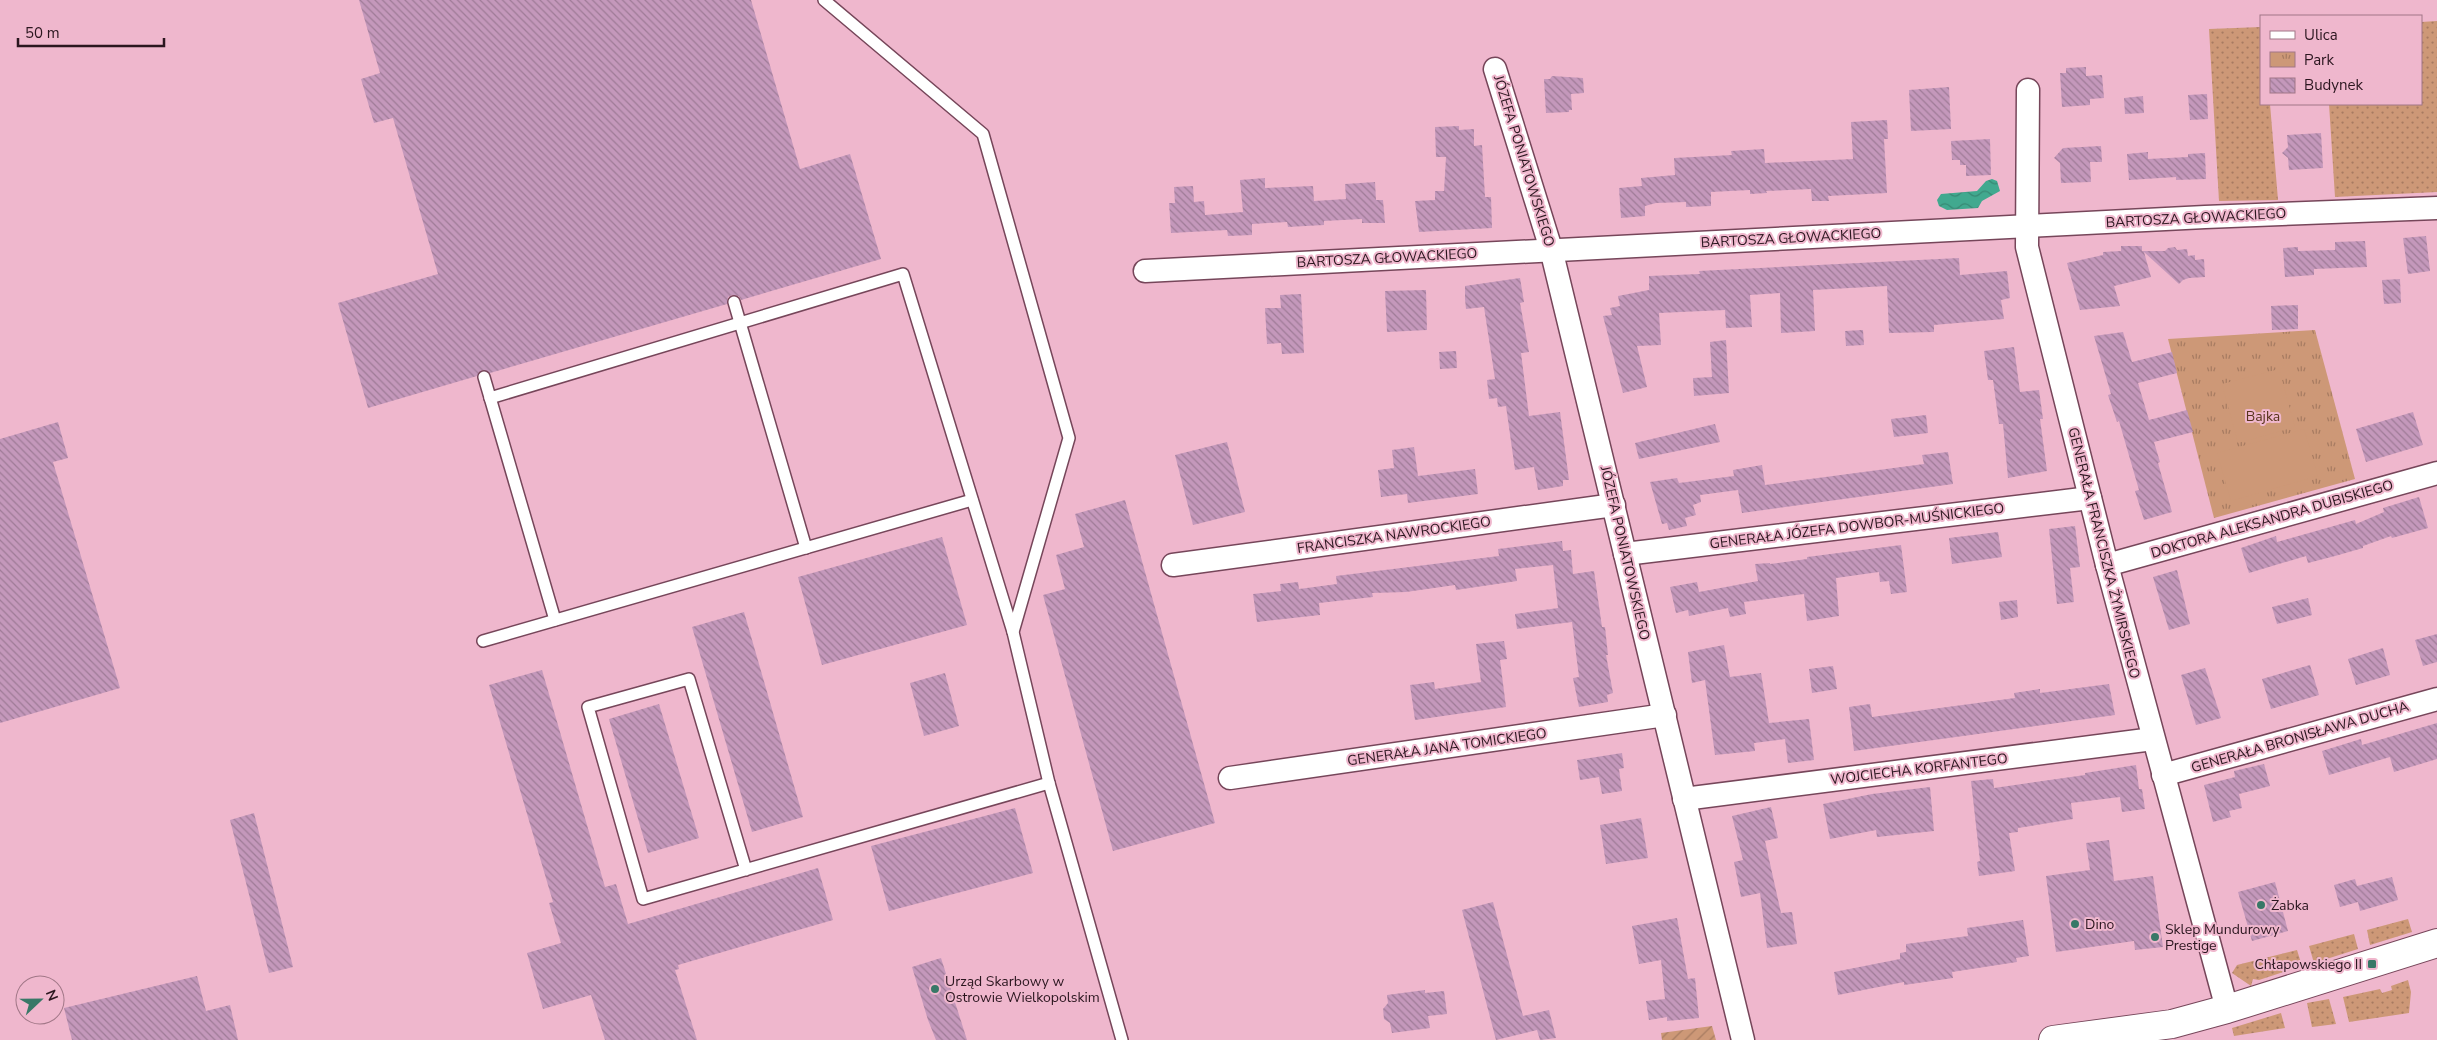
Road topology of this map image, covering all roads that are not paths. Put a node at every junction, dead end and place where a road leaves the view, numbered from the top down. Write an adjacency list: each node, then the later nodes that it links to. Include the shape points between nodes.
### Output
1 (824, 0): 21 (lane, via 983,134 1069,438)
2 (1495, 69): 6 (street, JÓZEFA PONIATOWSKIEGO)
3 (2028, 90): 5 (street, GENERAŁA FRANCISZKA ŻYMIRSKIEGO)
4 (2437, 208): 5 (street, BARTOSZA GŁOWACKIEGO)
5 (2027, 226): 6 (street, BARTOSZA GŁOWACKIEGO); 13 (street, GENERAŁA FRANCISZKA ŻYMIRSKIEGO, via 2027,247)
6 (1551, 249): 7 (street, BARTOSZA GŁOWACKIEGO); 15 (street, JÓZEFA PONIATOWSKIEGO)
7 (1145, 271)
8 (734, 302): 9 (lane)
9 (740, 324): 11 (lane); 14 (lane, via 903,274); 16 (lane)
10 (484, 378): 11 (lane)
11 (490, 398): 20 (lane)
12 (2437, 473): 18 (street, DOKTORA ALEKSANDRA DUBISKIEGO)
13 (2090, 498): 17 (street, GENERAŁA JÓZEFA DOWBOR-MUŚNICKIEGO); 18 (street, GENERAŁA FRANCISZKA ŻYMIRSKIEGO)
14 (972, 500): 16 (lane); 21 (lane)
15 (1614, 504): 17 (street, JÓZEFA PONIATOWSKIEGO); 19 (street, FRANCISZKA NAWROCKIEGO)
16 (806, 548): 20 (lane)
17 (1625, 554): 24 (street, JÓZEFA PONIATOWSKIEGO)
18 (2107, 564): 25 (street, GENERAŁA FRANCISZKA ŻYMIRSKIEGO)
19 (1173, 565)
20 (555, 620): 22 (lane)
21 (1013, 632): 28 (lane)
22 (483, 641)
23 (2437, 699): 26 (street, GENERAŁA BRONISŁAWA DUCHA)
24 (1665, 715): 27 (street, GENERAŁA JANA TOMICKIEGO); 29 (street, JÓZEFA PONIATOWSKIEGO)
25 (2153, 739): 26 (street, GENERAŁA FRANCISZKA ŻYMIRSKIEGO); 29 (street, WOJCIECHA KORFANTEGO)
26 (2162, 776): 32 (street, GENERAŁA FRANCISZKA ŻYMIRSKIEGO)
27 (1230, 778)
28 (1050, 783): 30 (lane); 33 (lane)
29 (1684, 799): 34 (street, JÓZEFA PONIATOWSKIEGO)
30 (746, 870): 30 (lane, via 643,898 588,707 689,679)
31 (2437, 944): 32 (street)
32 (2227, 1009): 35 (street, via 2172,1024)
33 (1122, 1040)
34 (1743, 1040)
35 (2053, 1040)

